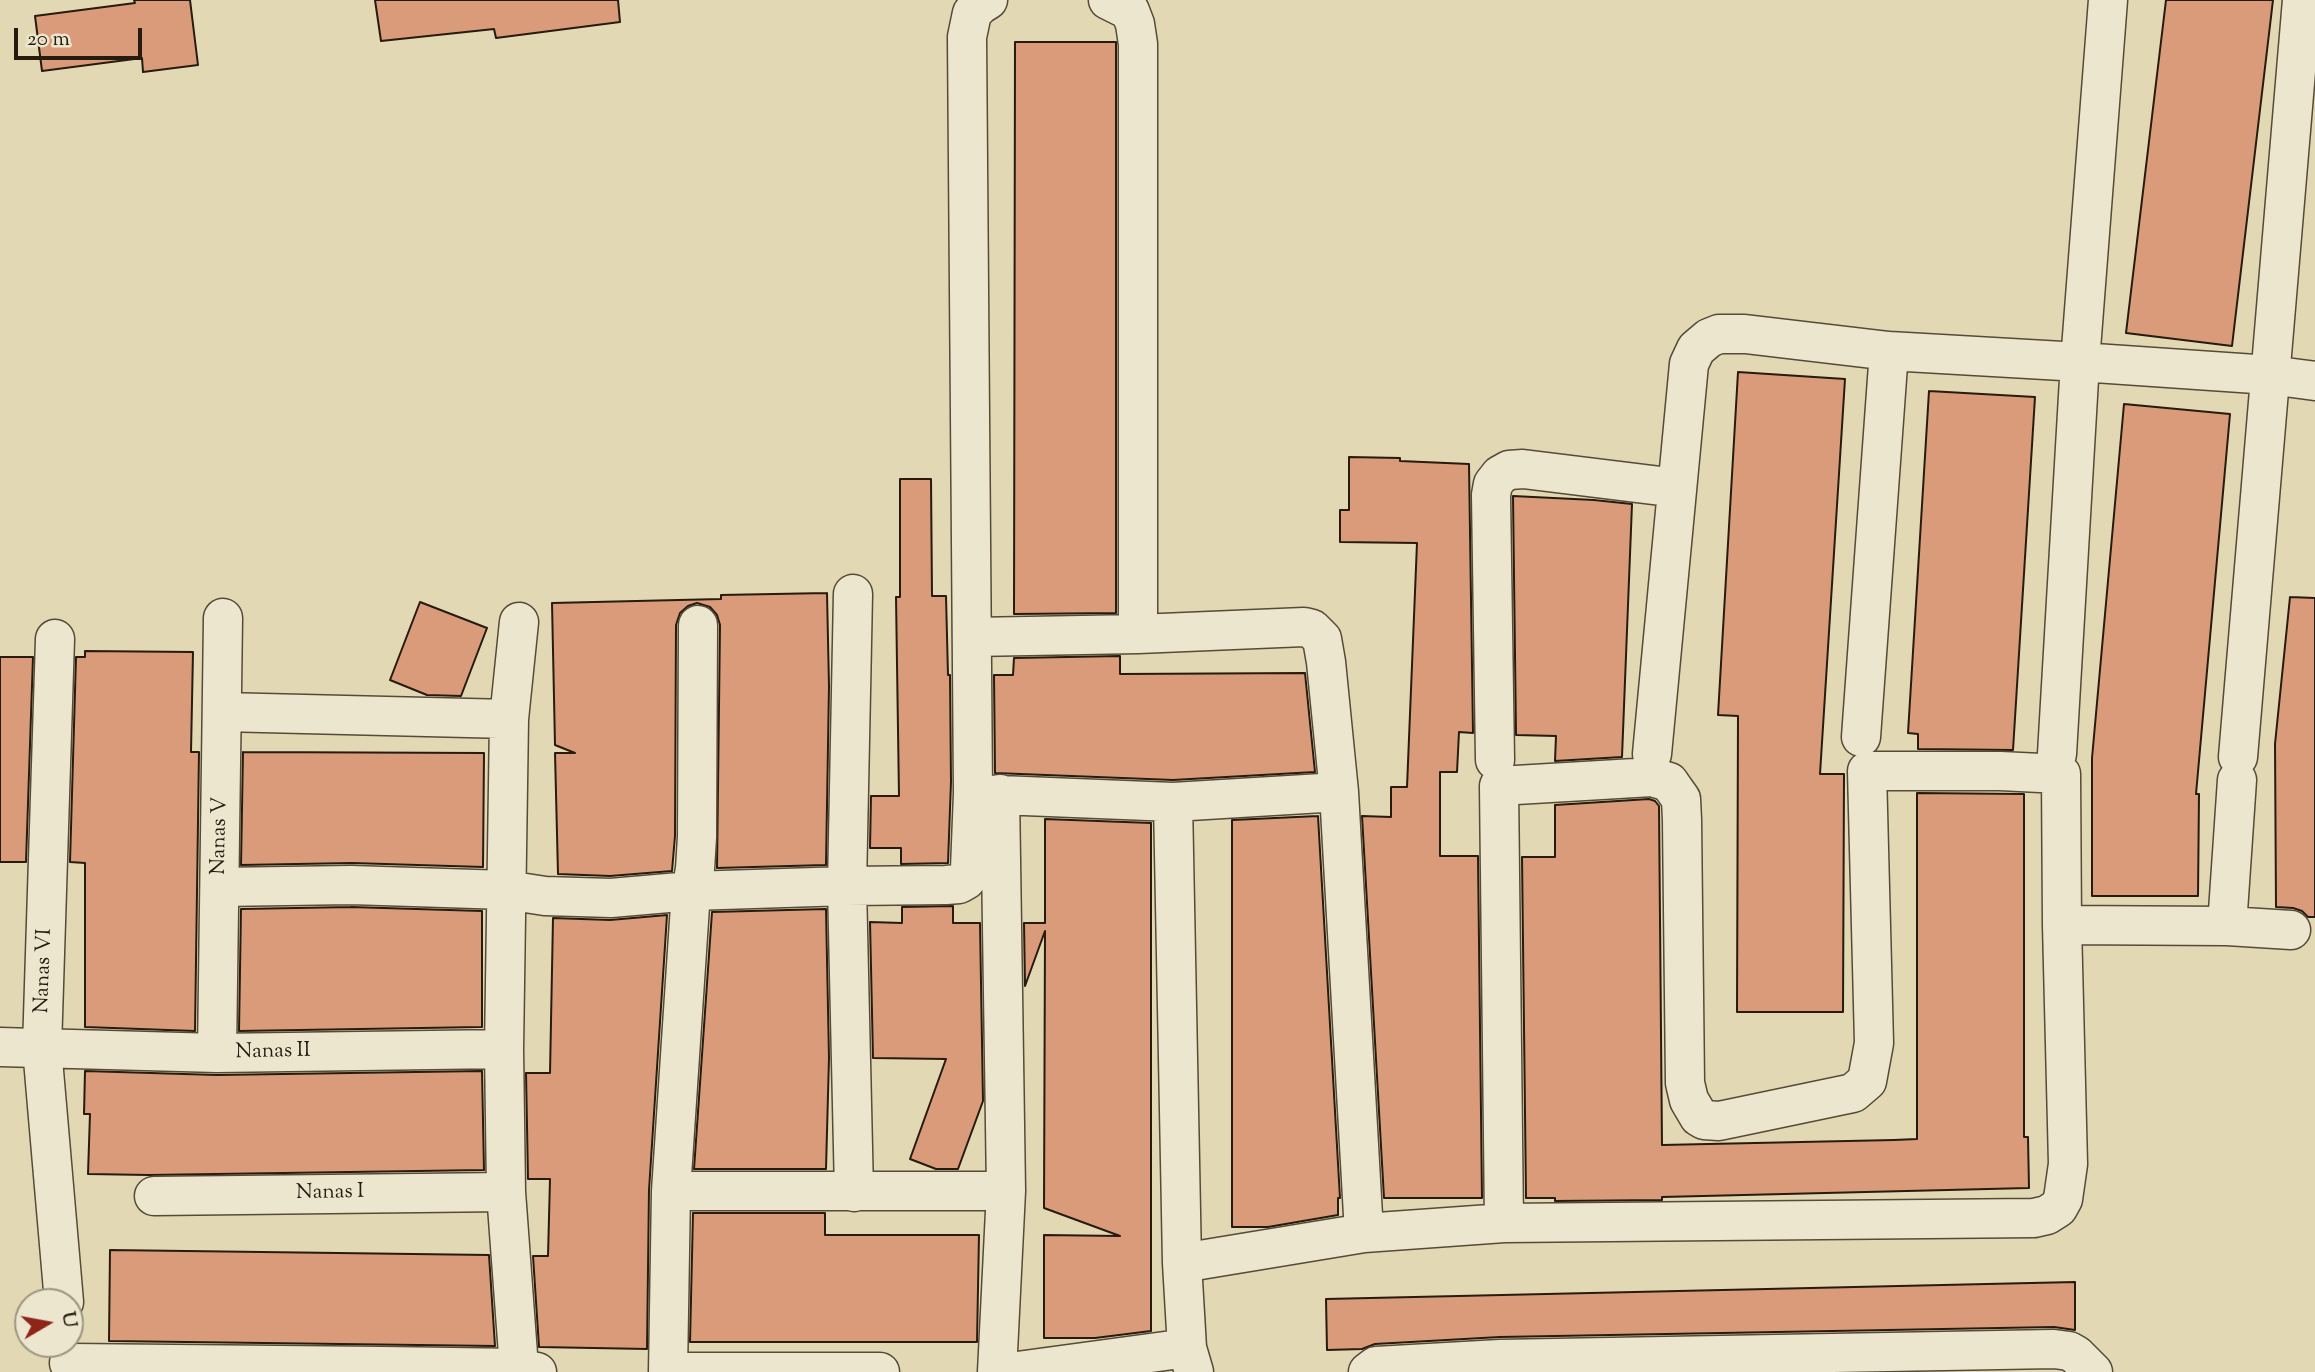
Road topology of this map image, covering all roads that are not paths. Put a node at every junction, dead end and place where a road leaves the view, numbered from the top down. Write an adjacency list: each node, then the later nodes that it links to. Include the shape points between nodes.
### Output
1 (988, 0): 15 (street, via 972,13 967,37)
2 (1108, 0): 14 (street, via 1129,11 1138,44)
3 (2108, 0): 6 (street)
4 (2302, 0): 7 (street)
5 (1889, 351): 6 (street); 9 (street, via 1745,334 1719,334 1702,342 1689,364); 19 (street)
6 (2080, 362): 7 (street); 21 (street)
7 (2270, 375): 8 (street); 31 (street)
8 (2315, 381)
9 (1677, 488): 20 (street); 22 (street, via 1523,469 1509,470 1493,484)
10 (853, 594): 26 (street)
11 (222, 618): 17 (street, Nanas V)
12 (519, 621): 18 (street)
13 (698, 625): 29 (street, via 697,837)
14 (1138, 634): 15 (street); 23 (street, via 1312,629 1324,647)
15 (973, 637): 24 (street)
16 (55, 639): 34 (street, Nanas VI)
17 (222, 712): 18 (street); 27 (street, Nanas V)
18 (509, 719): 28 (street)
19 (1861, 737)
20 (1652, 754)
21 (2057, 754)
22 (1495, 760)
23 (1339, 792): 25 (street); 43 (street)
24 (987, 794): 25 (street); 26 (street, via 970,869 962,883); 38 (street)
25 (1173, 802): 44 (street)
26 (846, 886): 29 (street); 40 (street)
27 (220, 887): 28 (street); 36 (street, Nanas V)
28 (506, 890): 29 (street, via 611,898); 35 (street)
29 (691, 891): 37 (street)
30 (2062, 925): 31 (street); 42 (street, via 2068,1164 2063,1199 2048,1215); 42 (street, via 2061,774 1867,771 1874,1044 1867,1081 1853,1093 1719,1121 1704,1120 1693,1108 1685,1083 1681,799 1669,782 1652,778 1499,786)
31 (2227, 926): 32 (street)
32 (2291, 930)
33 (0, 1047): 34 (street, Nanas II)
34 (42, 1048): 36 (street, Nanas II); 45 (street, Nanas VI)
35 (503, 1049): 36 (street, Nanas II); 39 (street)
36 (217, 1054)
37 (671, 1191): 40 (street); 54 (street)
38 (1006, 1191): 40 (street); 56 (street)
39 (506, 1192): 41 (street, Nanas I); 53 (street)
40 (854, 1192)
41 (154, 1196)
42 (1504, 1223): 43 (street)
43 (1364, 1233): 44 (street)
44 (1182, 1263): 47 (street)
45 (63, 1288)
46 (69, 1360): 51 (street)
47 (1191, 1360): 57 (street)
48 (1891, 1363): 49 (street); 59 (street, via 2054,1349 2077,1356)
49 (1697, 1364): 50 (street)
50 (1500, 1366): 58 (street, via 1376,1366)
51 (222, 1368): 52 (street)
52 (383, 1369): 53 (street)
53 (528, 1370)
54 (668, 1372): 55 (street)
55 (880, 1372)
56 (997, 1372)
57 (1010, 1372)
58 (1368, 1372)
59 (2093, 1372)

